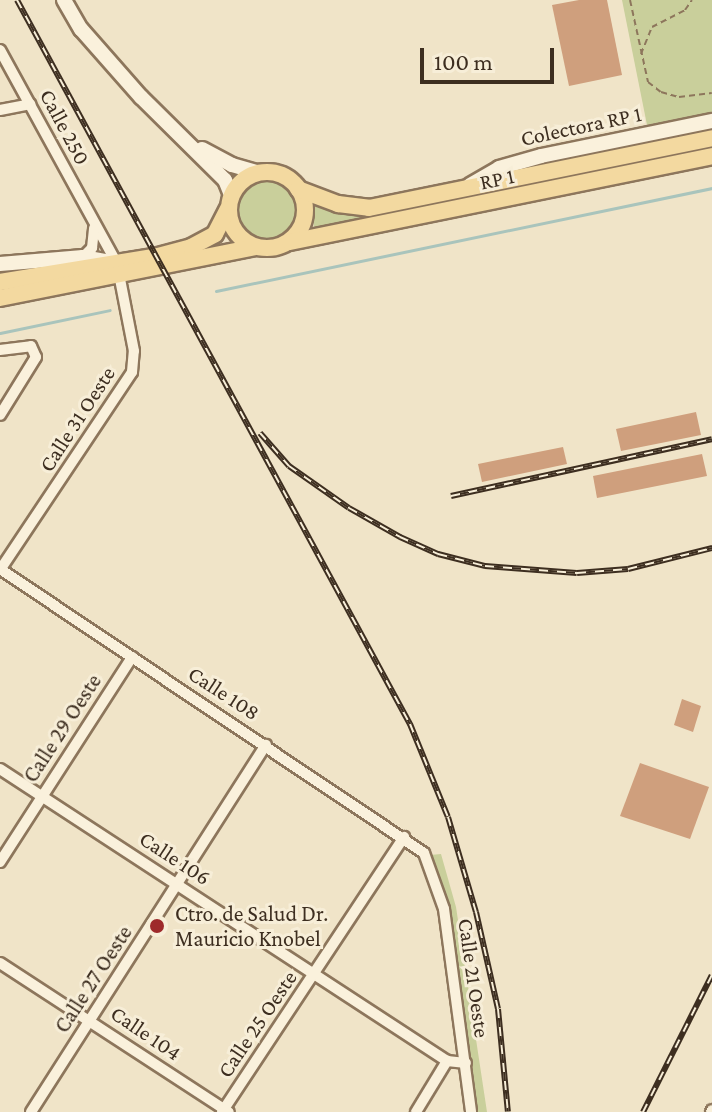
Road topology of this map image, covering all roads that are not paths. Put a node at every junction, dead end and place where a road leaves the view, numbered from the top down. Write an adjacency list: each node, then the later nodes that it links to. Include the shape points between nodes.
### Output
1 (64, 0): 7 (main road, via 110,63)
2 (0, 50): 3 (street, Calle 250)
3 (30, 104): 4 (street); 13 (street, Calle 250)
4 (0, 110)
5 (712, 121): 10 (main road, Colectora RP 1, via 541,156 499,168)
6 (712, 138): 10 (main road, RP 1)
7 (188, 141): 9 (main road, via 232,165); 12 (main road, via 225,180)
8 (712, 156): 14 (main road, RP 1)
9 (260, 173): 11 (main road, via 284,176); 12 (main road, via 242,181)
10 (464, 188): 11 (main road, RP 1, via 359,208)
11 (298, 189): 14 (main road, via 304,219)
12 (230, 202): 15 (main road, via 235,233); 18 (main road, via 215,234 204,241)
13 (93, 223): 16 (street, via 94,242); 18 (street, Calle 250)
14 (290, 242): 15 (main road)
15 (255, 247): 18 (main road)
16 (83, 257): 17 (main road); 18 (main road)
17 (0, 264)
18 (117, 268): 19 (main road); 20 (main road); 23 (street, Calle 31 Oeste, via 134,351 132,372)
19 (0, 282)
20 (0, 298)
21 (0, 350): 22 (street, via 31,346 36,357)
22 (0, 415)
23 (0, 569): 24 (street, Calle 108)
24 (132, 657): 25 (street, Calle 108); 27 (street, Calle 29 Oeste)
25 (266, 745): 28 (street, Calle 108); 31 (street, Calle 27 Oeste)
26 (0, 769): 27 (street, Calle 106)
27 (41, 797): 30 (street, Calle 29 Oeste); 31 (street, Calle 106)
28 (404, 837): 29 (street, Calle 108); 33 (street, Calle 25 Oeste)
29 (424, 853): 36 (street, Calle 21 Oeste, via 444,909)
30 (0, 862)
31 (178, 883): 33 (street, Calle 106); 34 (street, Calle 27 Oeste)
32 (0, 963): 34 (street, Calle 104)
33 (316, 973): 35 (street, Calle 106); 37 (street, Calle 25 Oeste)
34 (91, 1021): 37 (street, Calle 104); 38 (street, Calle 27 Oeste)
35 (447, 1061): 36 (street); 39 (street)
36 (466, 1063): 40 (street, Calle 21 Oeste)
37 (225, 1111)
38 (31, 1112)
39 (416, 1112)
40 (471, 1112)

